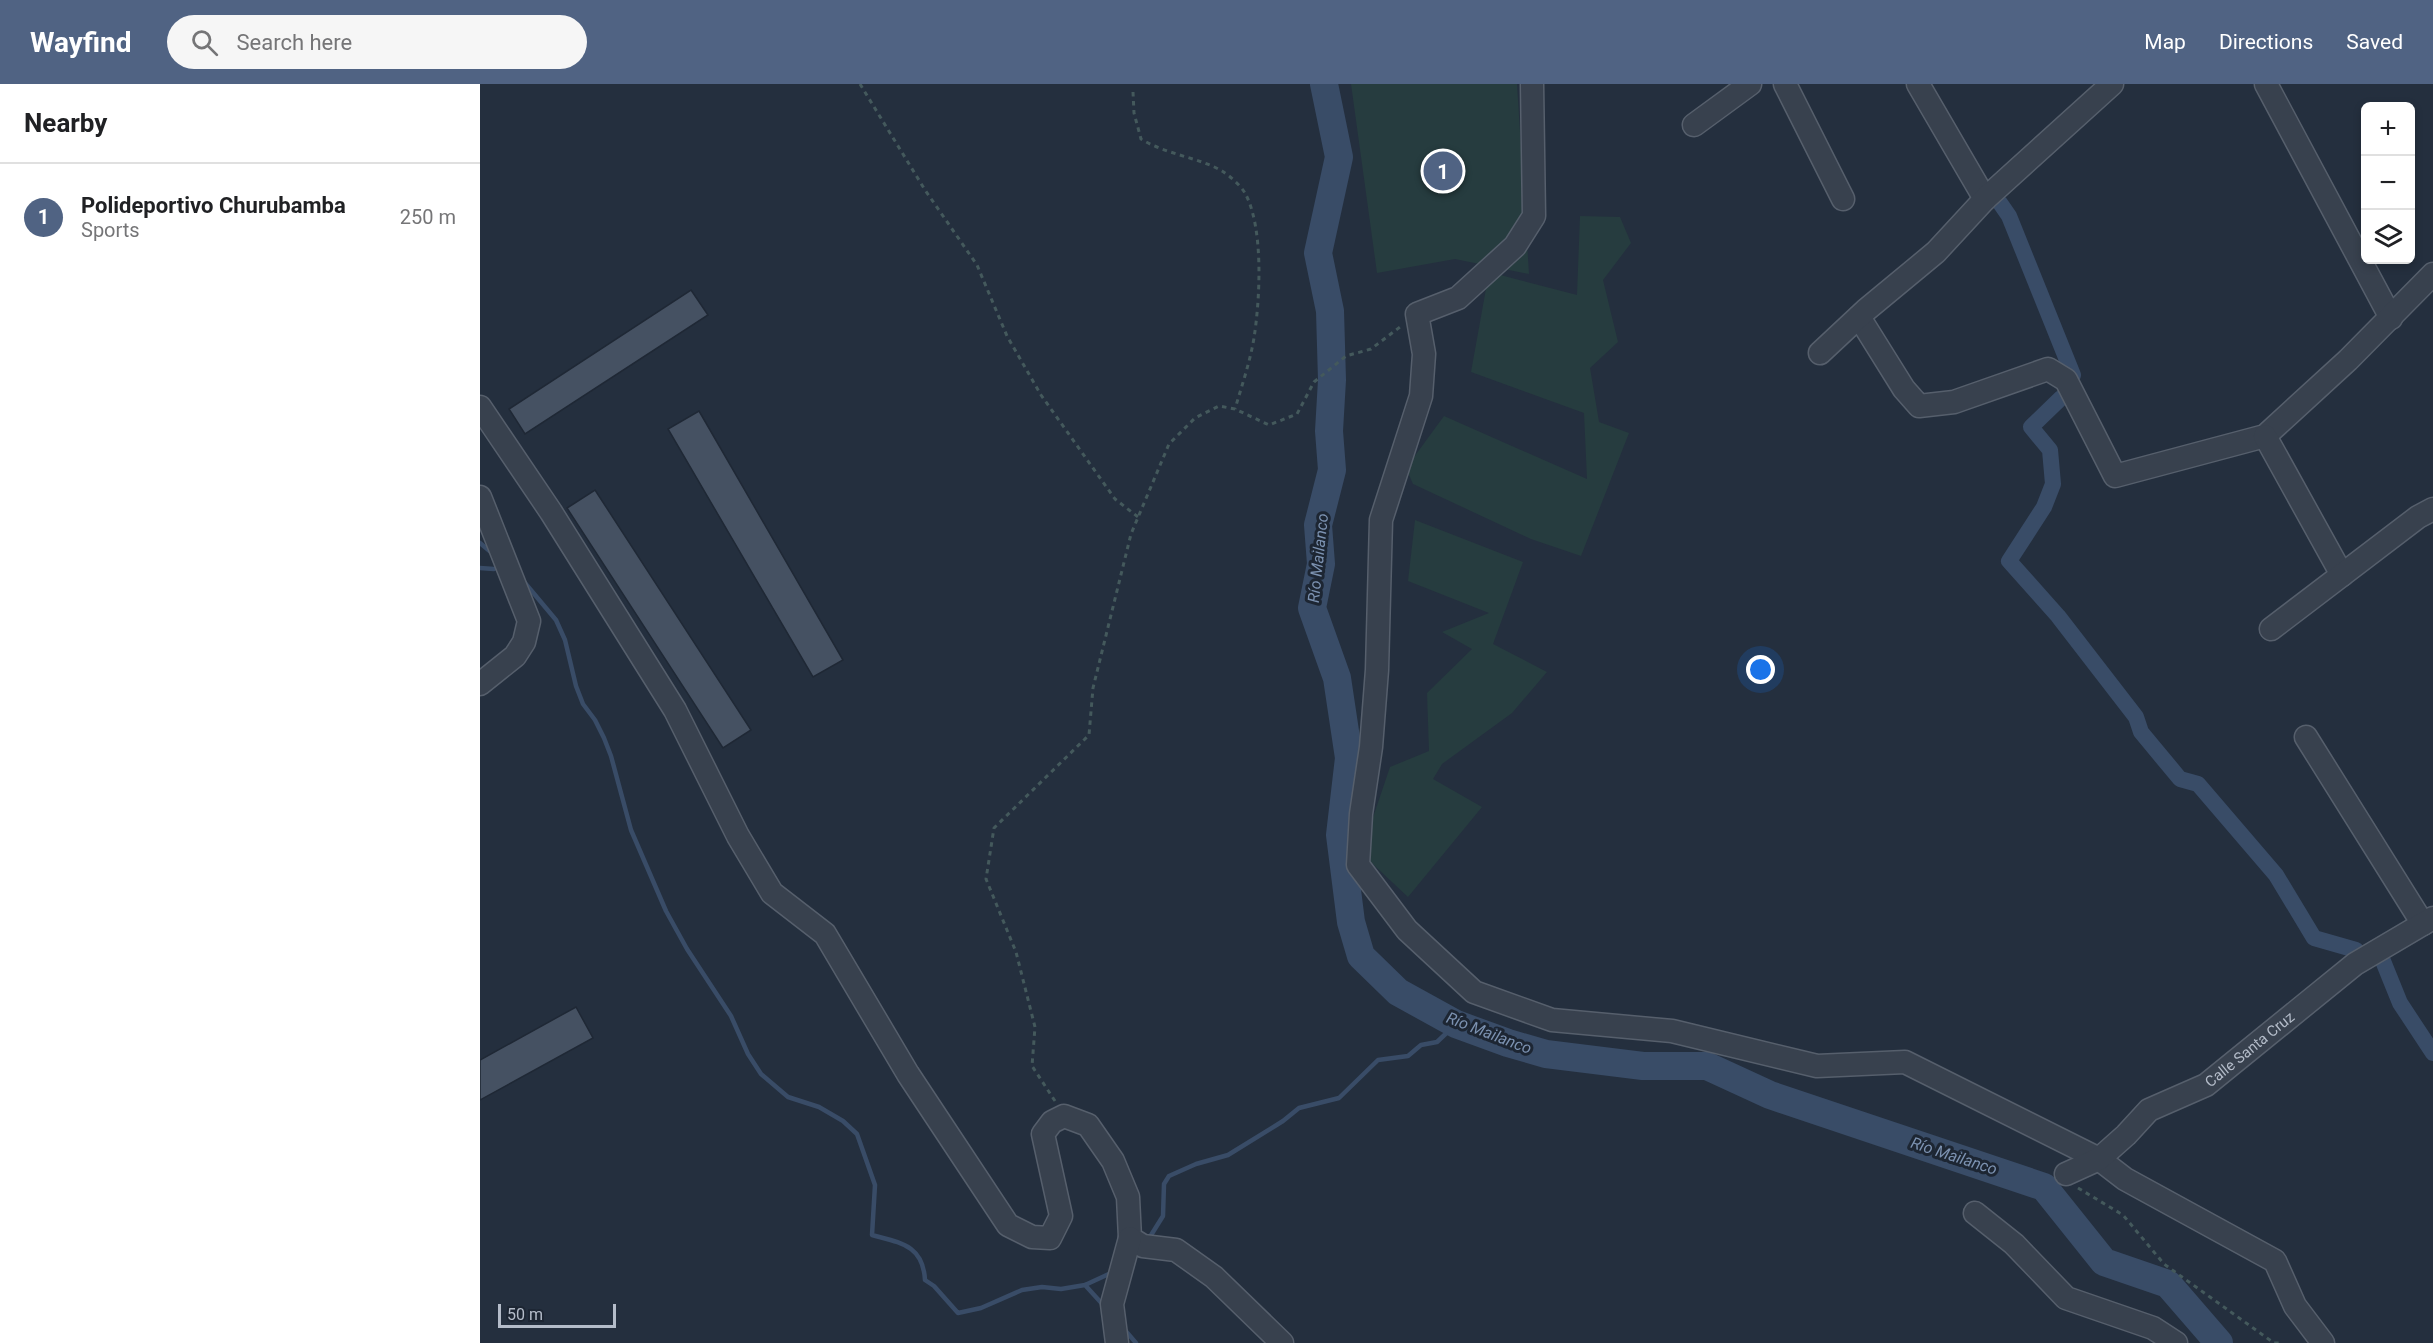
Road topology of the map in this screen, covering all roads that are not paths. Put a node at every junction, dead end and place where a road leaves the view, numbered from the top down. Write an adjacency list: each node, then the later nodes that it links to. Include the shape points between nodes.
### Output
1 (1532, 84): 23 (street, via 1534,216 1515,246 1458,298 1417,314 1424,354 1421,396 1382,520 1377,670 1371,747 1360,814 1358,866 1407,930 1474,992 1552,1020 1672,1031 1817,1066 1905,1062)
2 (1750, 84): 7 (street)
3 (1785, 84): 8 (street)
4 (1918, 84): 9 (street)
5 (2112, 84): 9 (street)
6 (2266, 84): 12 (street)
7 (1694, 125)
8 (1843, 199)
9 (1985, 200): 11 (street, via 1936,252)
10 (2433, 274): 12 (street)
11 (1858, 317): 13 (street); 15 (street, via 1919,406 1954,402 2048,369 2066,380 2115,476)
12 (2391, 318): 15 (street)
13 (1820, 353)
14 (480, 406): 26 (street, via 675,710 738,836 772,893 825,934 908,1074 1008,1224 1032,1237 1050,1238 1061,1216 1043,1134 1052,1122 1064,1116 1088,1125 1113,1161 1128,1197)
15 (2265, 436): 18 (street)
16 (480, 497): 20 (street, via 529,621 524,642 515,656)
17 (2433, 509): 18 (street)
18 (2342, 575): 19 (street)
19 (2271, 629)
20 (480, 684)
21 (2306, 737): 22 (street)
22 (2428, 921): 23 (street, Calle Santa Cruz, via 2355,964 2206,1086 2149,1110)
23 (2099, 1160): 24 (street, Calle Santa Cruz); 30 (street, via 2125,1179 2276,1261 2295,1306)
24 (2066, 1174)
25 (1975, 1213): 29 (street, via 2014,1244 2066,1298 2153,1328)
26 (1130, 1238): 27 (street, via 1112,1304); 28 (street, via 1143,1246 1176,1250 1214,1277)
27 (1117, 1343)
28 (1282, 1343)
29 (2176, 1343)
30 (2324, 1343)

